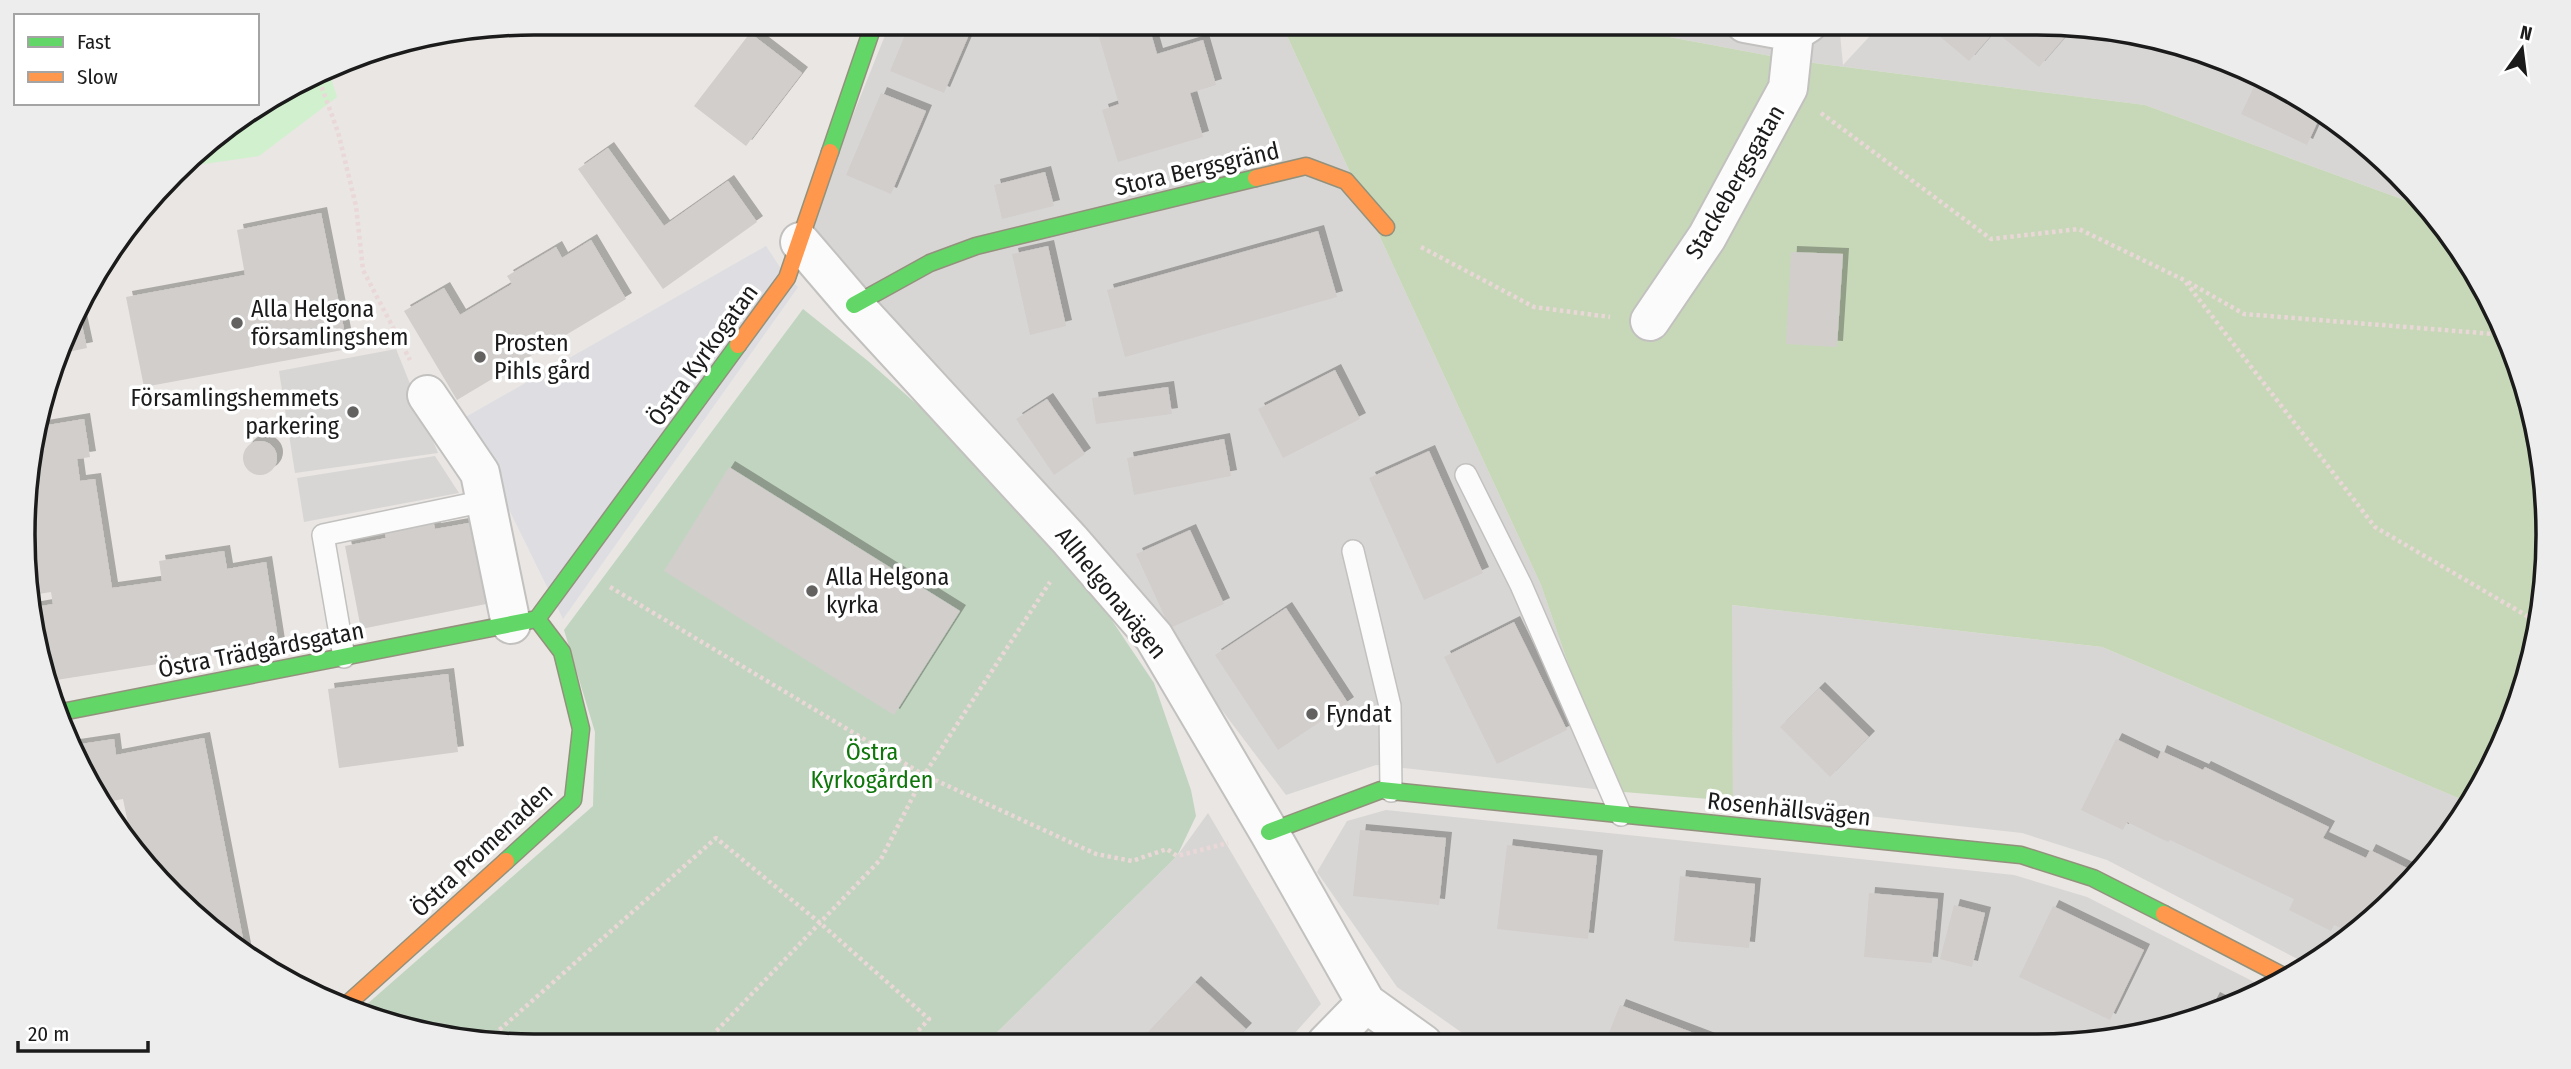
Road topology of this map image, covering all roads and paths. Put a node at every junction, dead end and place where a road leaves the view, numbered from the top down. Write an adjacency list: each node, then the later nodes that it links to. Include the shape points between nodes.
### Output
1 (870, 35): 6 (street, Östra Kyrkogatan)
2 (1799, 35): 4 (street, Stackebergsgatan)
3 (321, 84): 11 (path, via 356,205 363,270)
4 (1788, 88): 7 (path, via 1991,239 2079,229); 9 (street, Stackebergsgatan, via 1707,237)
5 (1386, 227): 8 (street, Stora Bergsgränd, via 1346,181 1306,166 976,246 930,263); 9 (path, via 1534,307)
6 (800, 242): 8 (street, Allhelgonavägen); 18 (street, Östra Kyrkogatan, via 787,278)
7 (2184, 280): 10 (path, via 2244,314); 17 (path, via 2375,527)
8 (854, 305): 14 (street, Allhelgonavägen)
9 (1650, 321)
10 (2494, 334)
11 (428, 395): 13 (street, via 480,473)
12 (1466, 475): 23 (lane, via 1521,585)
13 (485, 501): 18 (street); 19 (lane, via 323,535)
14 (1070, 540): 21 (path, via 1052,578); 24 (street, Allhelgonavägen, via 1154,637)
15 (1353, 551): 22 (lane, via 1390,706)
16 (601, 582): 21 (path)
17 (2529, 617)
18 (524, 621): 19 (street, Östra Trädgårdsgatan); 27 (street, Östra Promenaden, via 562,652 581,729 573,800)
19 (344, 657): 20 (street, Östra Trädgårdsgatan)
20 (68, 711)
21 (924, 775): 24 (path, via 1097,854 1132,861 1167,849 1177,856); 25 (path, via 881,859)
22 (1391, 791): 23 (street, Rosenhällsvägen); 24 (street, Rosenhällsvägen, via 1381,790)
23 (1621, 814): 26 (street, Rosenhällsvägen, via 2021,855 2093,878)
24 (1269, 832): 28 (street, Allhelgonavägen)
25 (820, 923): 29 (path, via 716,838); 30 (path); 31 (path, via 929,1019)
26 (2276, 972)
27 (352, 999)
28 (1366, 1003): 32 (street); 33 (street, Allhelgonavägen)
29 (496, 1032)
30 (714, 1034)
31 (915, 1034)
32 (1336, 1034)
33 (1409, 1034)

